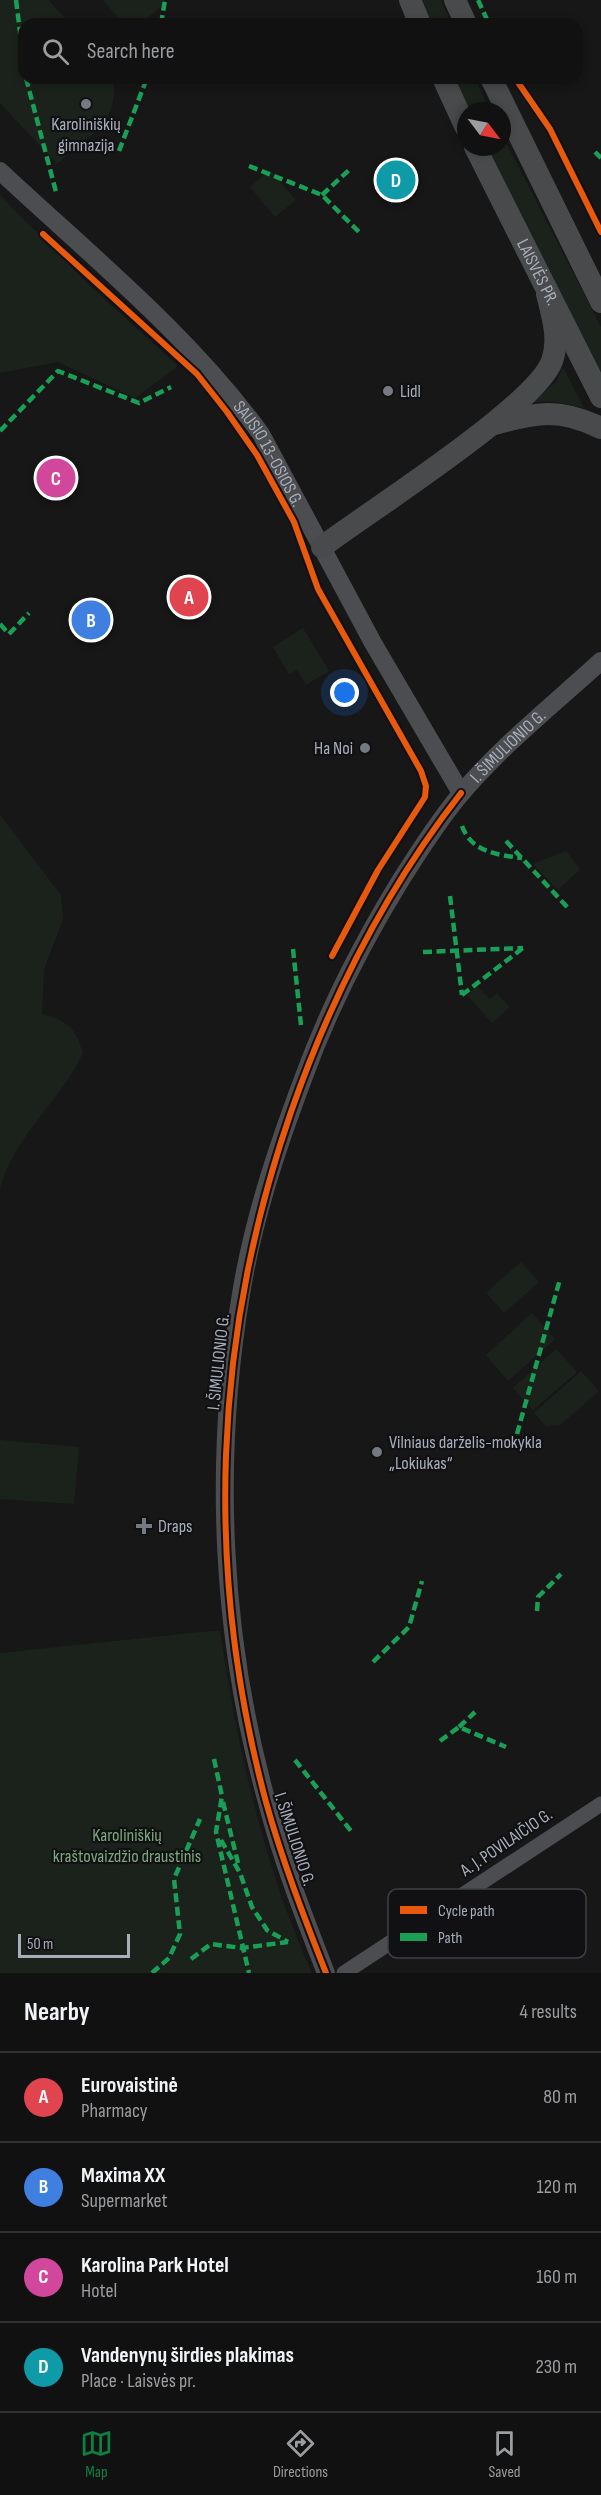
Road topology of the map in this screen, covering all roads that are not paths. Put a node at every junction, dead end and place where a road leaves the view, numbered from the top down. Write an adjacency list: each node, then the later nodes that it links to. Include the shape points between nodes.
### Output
1 (410, 0): 3 (main road)
2 (455, 0): 4 (main road)
3 (418, 18)
4 (463, 18)
5 (446, 84): 7 (main road)
6 (494, 84): 10 (main road)
7 (457, 108)
8 (479, 156): 12 (main road, LAISVĖS PR.)
9 (0, 171): 17 (street, SAUSIO 13-OSIOS G., via 219,378 261,434)
10 (579, 259): 11 (main road); 13 (main road)
11 (601, 283)
12 (547, 294): 14 (main road, LAISVĖS PR.); 15 (main road, via 554,328 553,359 541,380)
13 (601, 302)
14 (601, 397)
15 (491, 426): 16 (main road, via 546,413 570,414); 17 (main road)
16 (601, 428)
17 (322, 547): 19 (street, SAUSIO 13-OSIOS G.)
18 (601, 661): 19 (street, I. ŠIMULIONIO G.)
19 (461, 793): 23 (street, I. ŠIMULIONIO G., via 420,849 369,933 319,1034 276,1153 256,1225 241,1293 227,1407 225,1517 239,1674 267,1803)
20 (601, 1804): 21 (street, A. J. POVILAIČIO G.)
21 (472, 1889)
22 (388, 1944): 24 (street, A. J. POVILAIČIO G.)
23 (326, 1973)
24 (344, 1973)

